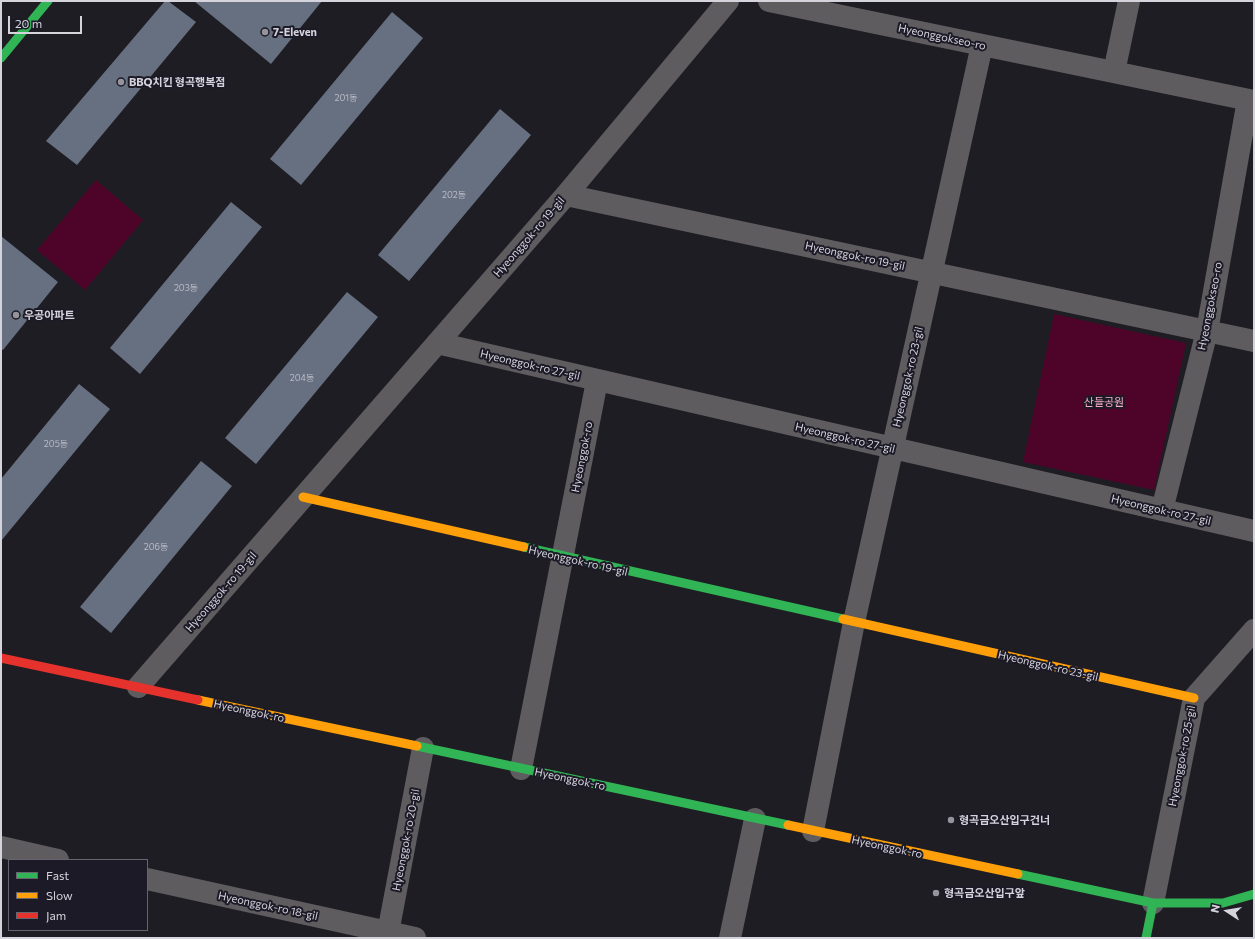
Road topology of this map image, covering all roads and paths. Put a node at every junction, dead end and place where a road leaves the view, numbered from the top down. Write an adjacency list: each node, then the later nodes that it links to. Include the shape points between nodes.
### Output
1 (48, 1): 6 (street)
2 (728, 1): 9 (street, Hyeonggok-ro 19-gil)
3 (769, 1): 5 (street, Hyeonggokseo-ro)
4 (1128, 1): 7 (street)
5 (982, 45): 7 (street, Hyeonggokseo-ro); 10 (street, Hyeonggok-ro 23-gil)
6 (1, 58)
7 (1114, 72): 8 (street, Hyeonggokseo-ro)
8 (1251, 100): 11 (street, Hyeonggokseo-ro)
9 (566, 195): 10 (street, Hyeonggok-ro 19-gil); 13 (street, Hyeonggok-ro 19-gil)
10 (933, 272): 11 (street); 15 (street, Hyeonggok-ro 23-gil)
11 (1207, 331): 12 (street); 17 (street, Hyeonggokseo-ro)
12 (1254, 340)
13 (437, 344): 14 (street, Hyeonggok-ro 27-gil); 16 (street, Hyeonggok-ro 19-gil)
14 (597, 381): 15 (street, Hyeonggok-ro 27-gil); 19 (street, Hyeonggok-ro)
15 (892, 448): 17 (street, Hyeonggok-ro 27-gil); 20 (street, Hyeonggok-ro 23-gil)
16 (303, 498): 19 (street, Hyeonggok-ro 19-gil); 23 (street, Hyeonggok-ro 19-gil)
17 (1162, 510): 18 (street, Hyeonggok-ro 27-gil)
18 (1254, 531)
19 (562, 557): 20 (street, Hyeonggok-ro 19-gil); 26 (street, Hyeonggok-ro)
20 (854, 622): 24 (street, Hyeonggok-ro 23-gil); 28 (street, Hyeonggok-ro 23-gil)
21 (1254, 630): 24 (street, Hyeonggok-ro 25-gil)
22 (1, 658): 23 (street, Hyeonggok-ro)
23 (138, 687): 25 (street, Hyeonggok-ro)
24 (1194, 698): 33 (street, Hyeonggok-ro 25-gil)
25 (423, 748): 26 (street, Hyeonggok-ro); 34 (street, Hyeonggok-ro 20-gil)
26 (521, 769): 27 (street, Hyeonggok-ro)
27 (755, 819): 28 (street, Hyeonggok-ro); 36 (street)
28 (813, 831): 33 (street, Hyeonggok-ro)
29 (1, 848): 30 (street)
30 (53, 859)
31 (148, 879): 34 (street, Hyeonggok-ro 18-gil)
32 (1254, 894): 33 (street, Hyeonggok-ro, via 1223,903)
33 (1153, 903): 37 (street)
34 (388, 935): 35 (street)
35 (415, 938)
36 (730, 938)
37 (1146, 938)

